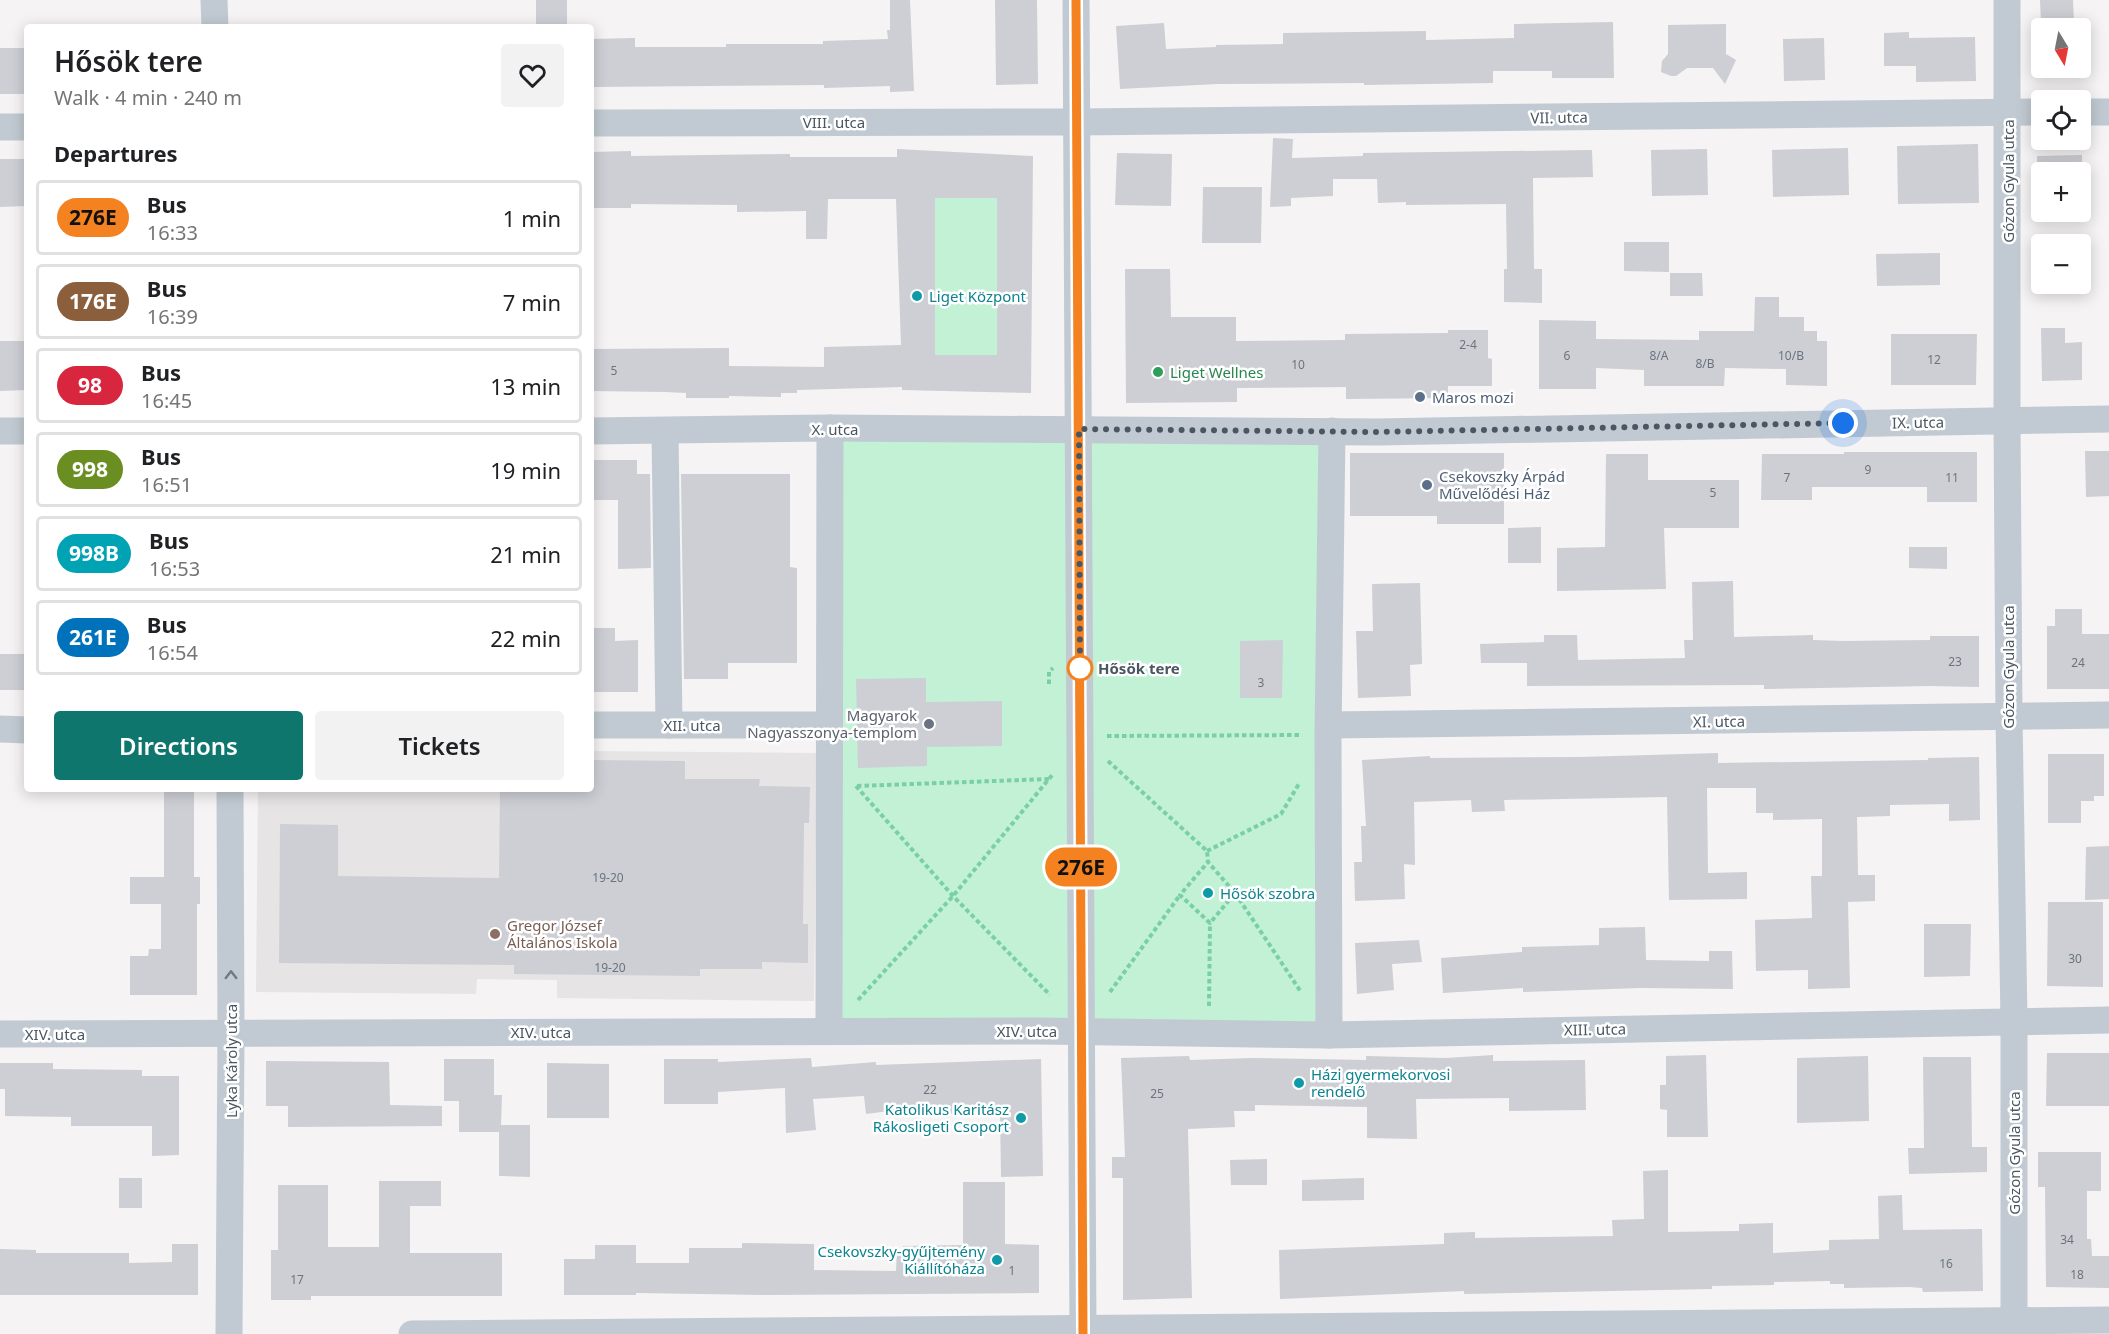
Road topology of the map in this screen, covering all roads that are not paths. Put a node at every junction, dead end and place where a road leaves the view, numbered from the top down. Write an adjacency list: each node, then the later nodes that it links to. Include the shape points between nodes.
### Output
1 (214, 0): 4 (street)
2 (1076, 0): 9 (street)
3 (2007, 0): 5 (street, Gózon Gyula utca)
4 (214, 24)
5 (2008, 112): 6 (street, VII. utca); 9 (street, VII. utca); 14 (street, Gózon Gyula utca)
6 (2031, 112)
7 (2091, 112): 8 (street)
8 (2109, 112)
9 (1076, 122): 10 (street, VIII. utca); 16 (street)
10 (594, 123)
11 (0, 127): 12 (street)
12 (24, 127)
13 (2109, 419): 14 (street, IX. utca)
14 (2007, 420): 20 (street, IX. utca); 23 (street, Gózon Gyula utca)
15 (830, 428): 16 (street, X. utca); 19 (street, X. utca); 25 (street)
16 (1079, 429): 20 (street, IX. utca); 34 (street)
17 (0, 431): 18 (street)
18 (24, 431)
19 (665, 431): 21 (street, X. utca); 24 (street)
20 (1332, 431): 29 (street)
21 (594, 432)
22 (2109, 715): 23 (street, XI. utca)
23 (2009, 717): 29 (street, XI. utca); 32 (street, Gózon Gyula utca)
24 (669, 724): 25 (street, XII. utca); 26 (street, XII. utca)
25 (828, 725): 33 (street)
26 (594, 726)
27 (0, 729): 28 (street)
28 (24, 730)
29 (1328, 730): 37 (street)
30 (230, 792): 35 (street, Lyka Károly utca, one-way to 30)
31 (2109, 1020): 32 (street, XIII. utca)
32 (2014, 1021): 37 (street, XIII. utca); 39 (street, Gózon Gyula utca)
33 (829, 1031): 34 (street, XIV. utca); 35 (street, XIV. utca)
34 (1081, 1031): 37 (street, XIII. utca); 40 (street)
35 (231, 1033): 36 (street, XIV. utca); 41 (street, Lyka Károly utca)
36 (0, 1034)
37 (1329, 1035)
38 (2109, 1320): 39 (street)
39 (2014, 1328): 40 (street)
40 (1083, 1331): 42 (street)
41 (229, 1334)
42 (412, 1334)

